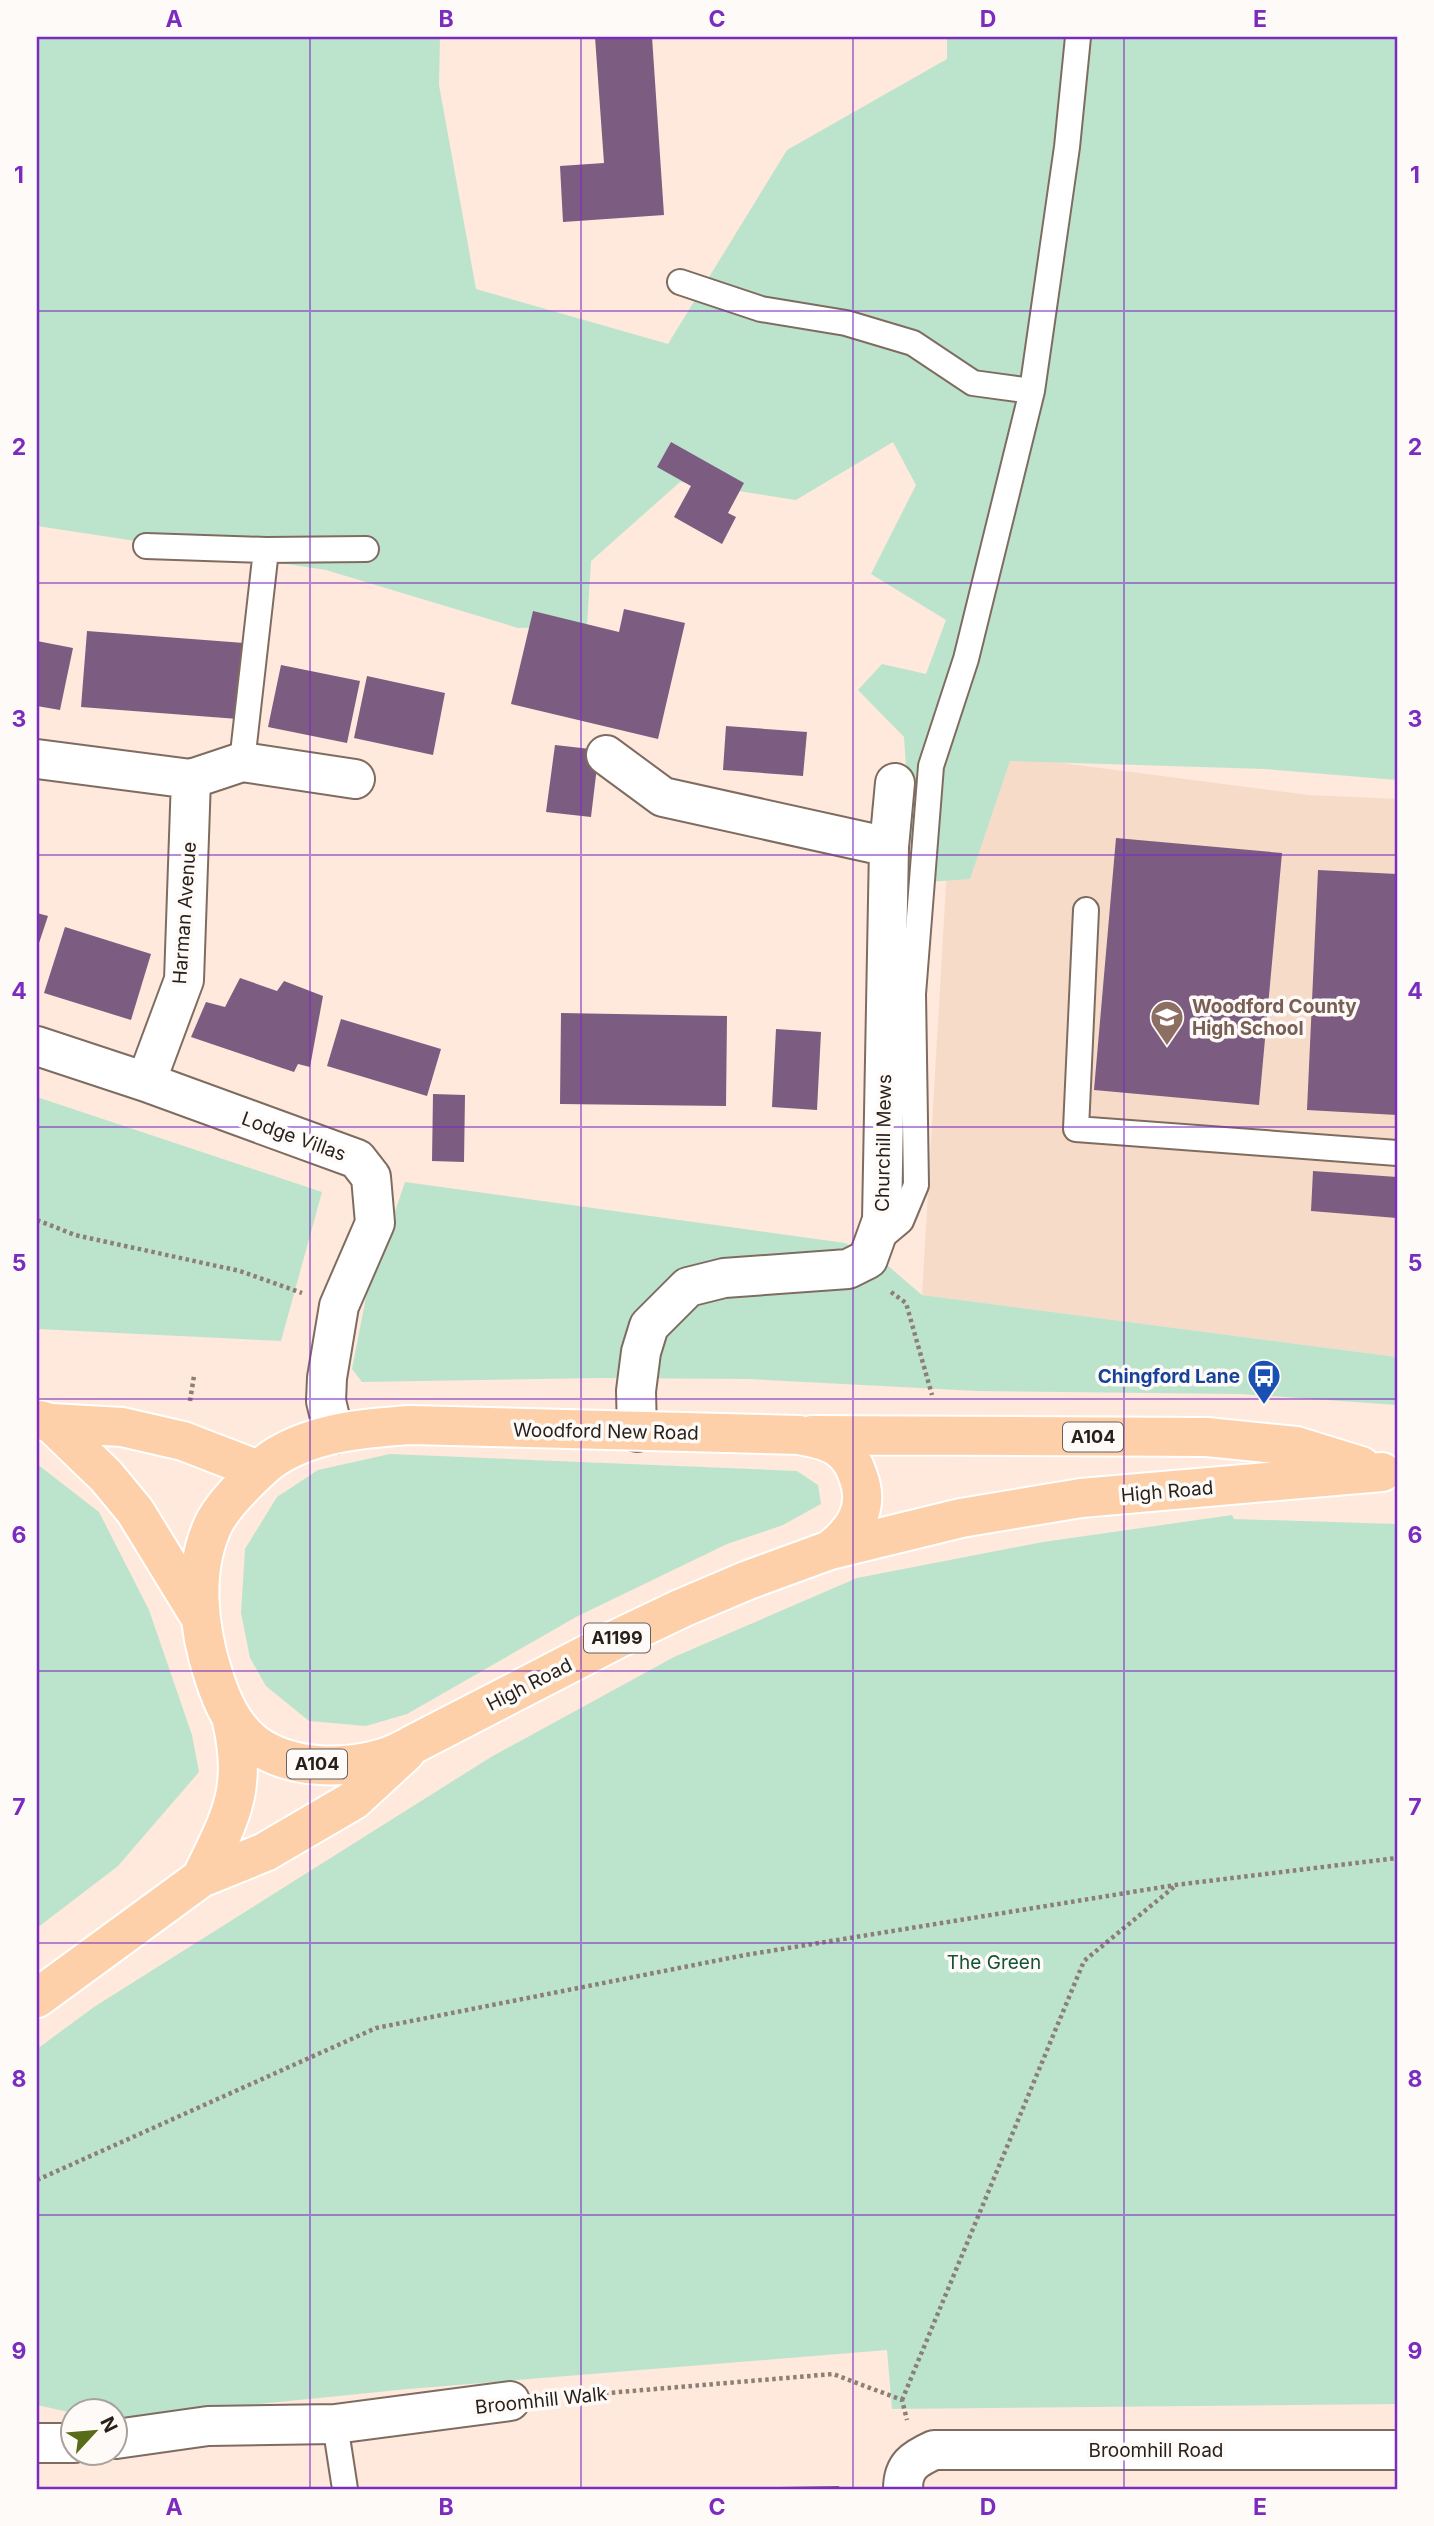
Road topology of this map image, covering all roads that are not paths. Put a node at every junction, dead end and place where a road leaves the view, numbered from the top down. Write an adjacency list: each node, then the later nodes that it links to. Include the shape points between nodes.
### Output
1 (1078, 37): 3 (lane)
2 (680, 282): 3 (lane, via 761,309 846,323 914,343 973,383)
3 (1032, 391): 18 (lane, via 966,659 931,766 914,994 916,1185 901,1221)
4 (146, 546): 6 (lane)
5 (366, 549): 6 (lane)
6 (266, 550): 9 (lane)
7 (606, 755): 13 (street, via 663,797)
8 (37, 760): 10 (street)
9 (242, 762): 10 (street); 11 (street)
10 (191, 779): 16 (street, Harman Avenue, via 184,980)
11 (355, 779)
12 (895, 783): 13 (street, Churchill Mews)
13 (889, 847): 18 (street, Churchill Mews, via 882,1220)
14 (1086, 910): 17 (lane, via 1076,1129)
15 (37, 1046): 16 (street, Lodge Villas)
16 (146, 1082): 21 (street, Lodge Villas, via 357,1159 371,1177 375,1223 339,1306 327,1378 326,1401)
17 (1397, 1153)
18 (866, 1254): 20 (street, via 848,1269 724,1278 688,1287 649,1326 636,1391)
19 (44, 1421): 23 (main road, Woodford New Road / A104, via 122,1427 183,1441); 26 (main road, Woodford New Road / A104, via 106,1476 135,1511)
20 (638, 1432): 21 (main road, Woodford New Road / A104, via 410,1425); 22 (main road, Woodford New Road / A104)
21 (334, 1434): 23 (main road, Woodford New Road / A104, via 299,1445)
22 (800, 1435): 24 (main road, High Road / A104, via 1207,1437 1296,1446); 25 (main road, Woodford New Road / A104, via 840,1449 854,1465 862,1485 863,1507 856,1524)
23 (258, 1470): 26 (main road, Woodford New Road / A104, via 215,1521 203,1560)
24 (1390, 1474): 25 (main road, High Road / A104, via 1081,1498 961,1518)
25 (830, 1550): 28 (main road, High Road / A1199, via 671,1613)
26 (200, 1618): 27 (main road, Woodford New Road / A104, via 205,1651)
27 (232, 1721): 28 (main road, Woodford New Road / A104, via 255,1744 308,1765 383,1758); 29 (main road, A1199, via 239,1776 231,1815)
28 (412, 1745): 29 (main road, A1199, via 354,1800 265,1852)
29 (201, 1878): 30 (main road, A1199)
30 (37, 1998)
31 (510, 2401): 32 (street, Broomhill Walk)
32 (335, 2424): 33 (street, Broomhill Walk, via 208,2426); 38 (lane)
33 (130, 2437)
34 (37, 2443): 35 (street)
35 (60, 2443)
36 (1397, 2450): 37 (street, Broomhill Road, via 934,2450)
37 (910, 2474)
38 (345, 2489)

